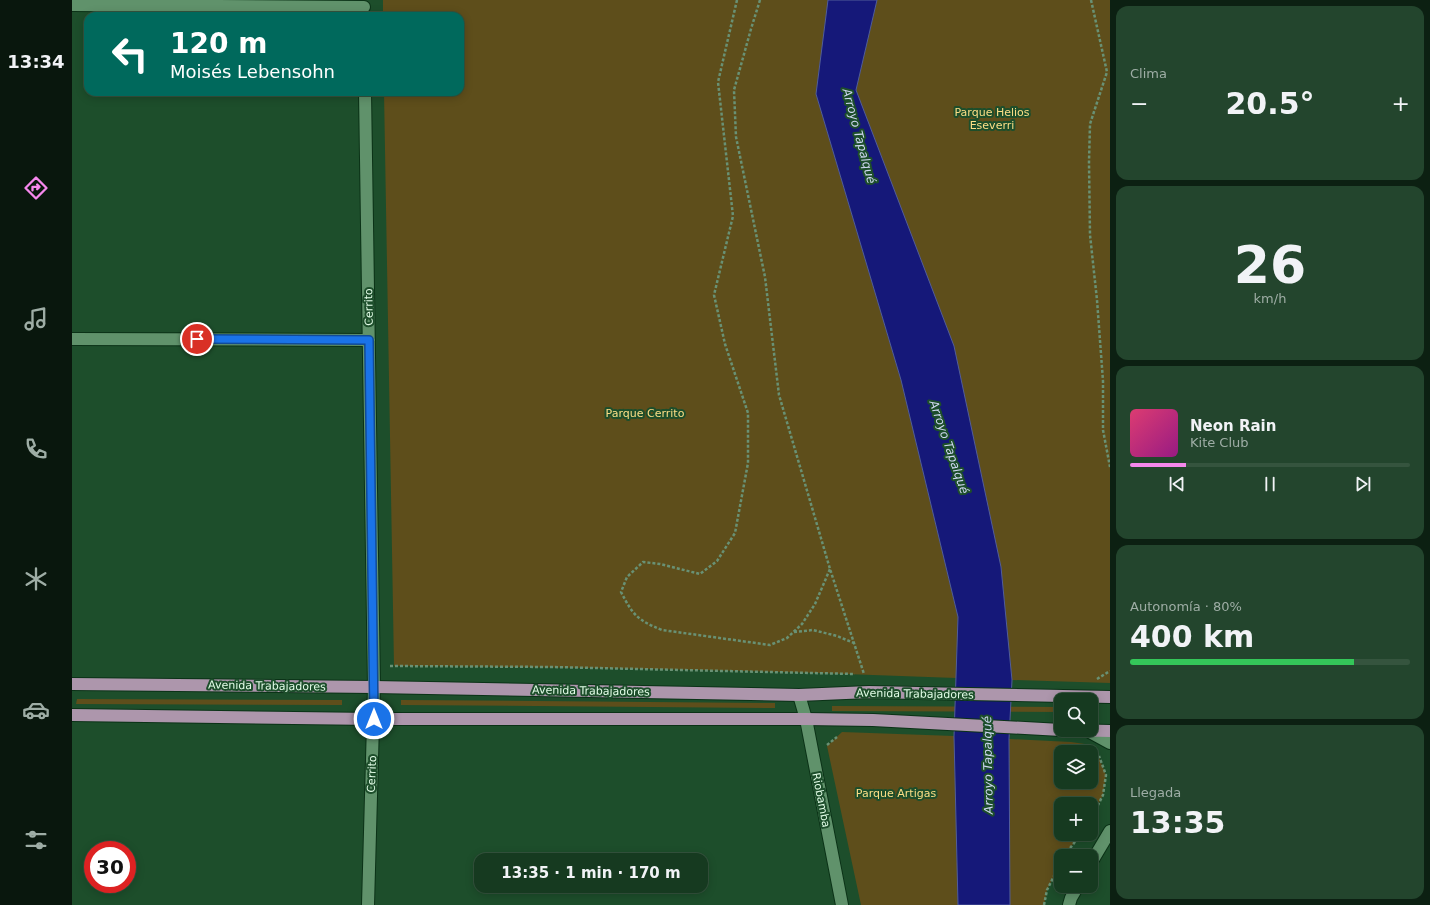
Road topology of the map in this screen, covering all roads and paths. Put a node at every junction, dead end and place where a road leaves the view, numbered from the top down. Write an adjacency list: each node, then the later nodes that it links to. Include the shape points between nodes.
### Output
1 (736, 0): 11 (path, via 718,82 733,216 714,295 725,344 748,413 748,463 735,533 718,561 700,574 643,562 626,577 621,592 631,611 646,624 662,630 770,645 787,638)
2 (760, 0): 10 (path, via 734,90 736,137 765,277 779,395)
3 (1091, 0): 9 (path, via 1107,72 1090,124 1089,227 1103,381 1103,430)
4 (72, 5): 5 (street)
5 (364, 8)
6 (365, 96): 8 (street, Cerrito)
7 (72, 339): 8 (street)
8 (369, 340): 17 (street, Cerrito)
9 (1110, 468)
10 (830, 569): 11 (path, via 815,604 802,624); 12 (path)
11 (793, 632): 12 (path, via 813,630)
12 (854, 643): 13 (path, via 864,674)
13 (394, 666)
14 (1110, 671): 15 (path)
15 (1096, 679)
16 (72, 684): 17 (main road, Avenida Trabajadores)
17 (374, 687): 18 (main road, Avenida Trabajadores); 21 (street, Cerrito)
18 (799, 695): 19 (main road, Avenida Trabajadores, via 869,692); 22 (street, Riobamba)
19 (1110, 697)
20 (72, 714): 21 (main road)
21 (374, 719): 22 (main road); 38 (street, Cerrito)
22 (806, 719): 23 (main road); 39 (street, Riobamba)
23 (1054, 730)
24 (1098, 730): 25 (main road)
25 (1110, 731)
26 (842, 732): 29 (path)
27 (1098, 736): 28 (street)
28 (1110, 743)
29 (826, 746)
30 (1098, 755): 31 (path, via 1106,775 1103,796)
31 (1098, 806)
32 (1110, 831): 35 (street)
33 (1076, 841): 34 (path)
34 (1069, 849)
35 (1098, 852)
36 (1054, 876): 40 (path, via 1047,890)
37 (1074, 893): 41 (street)
38 (368, 905)
39 (842, 905)
40 (1044, 905)
41 (1069, 905)

